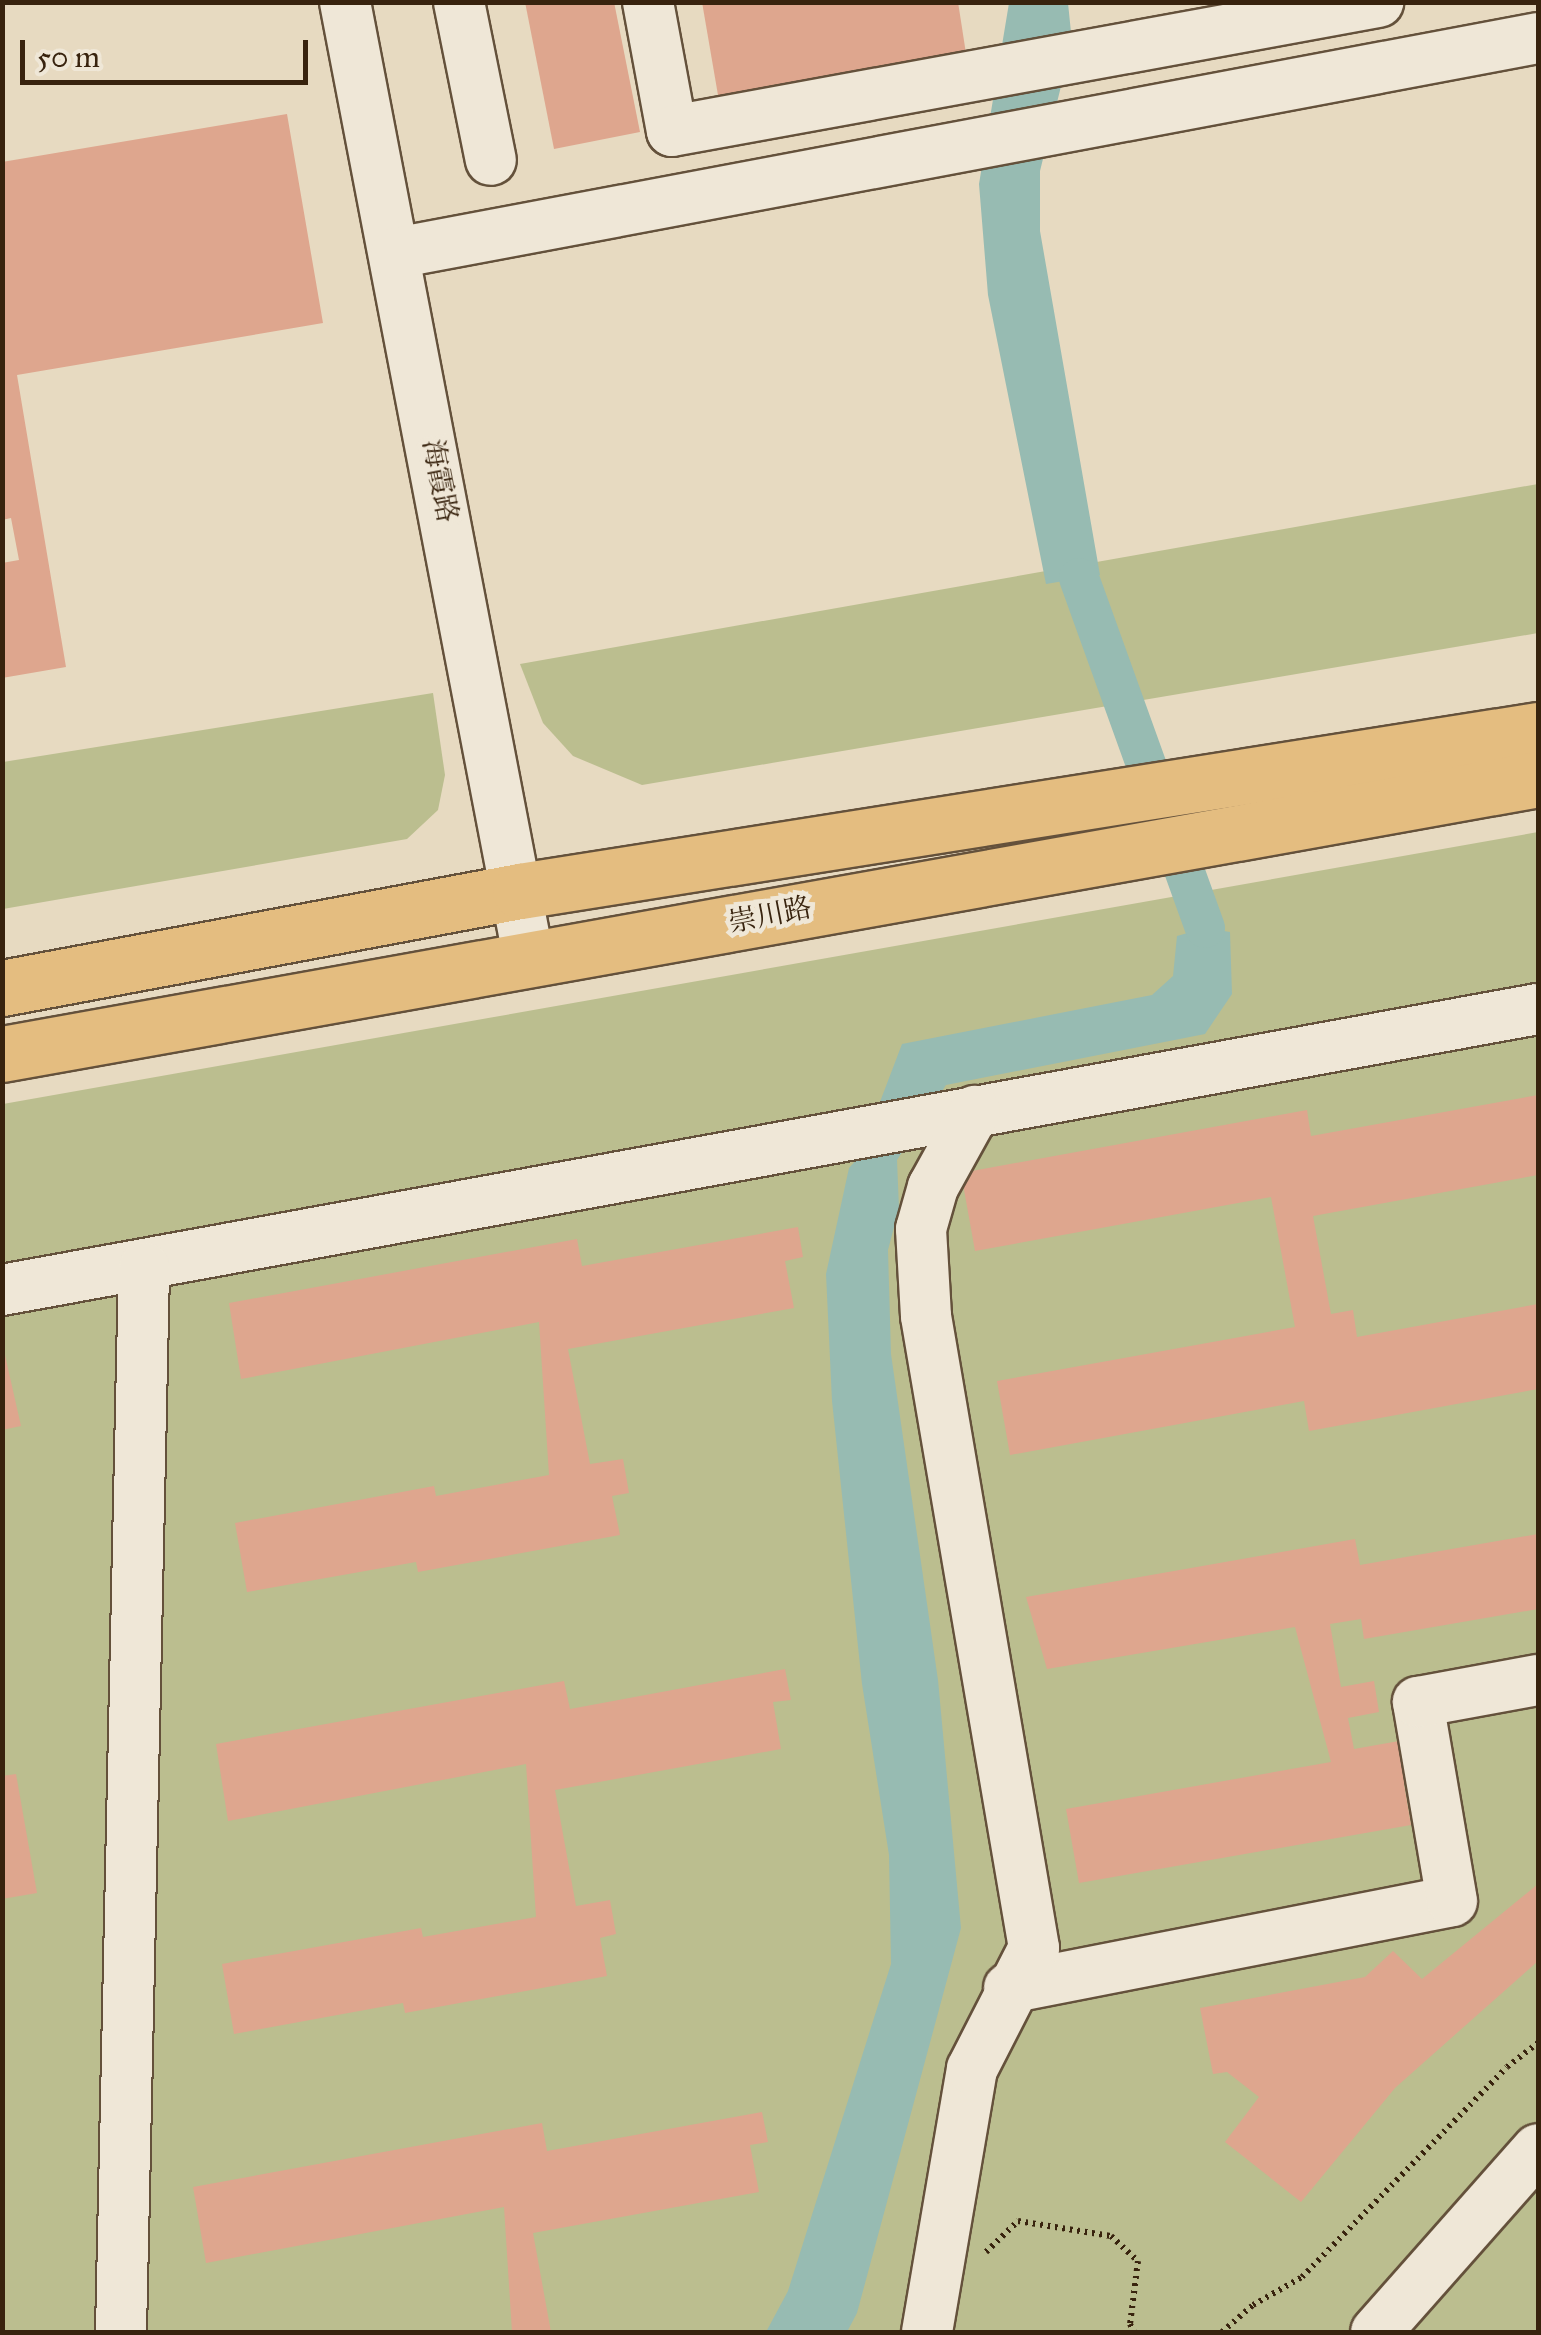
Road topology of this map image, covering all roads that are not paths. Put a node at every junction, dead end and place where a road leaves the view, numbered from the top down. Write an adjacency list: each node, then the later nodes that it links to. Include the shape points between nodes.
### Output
1 (345, 2): 7 (street, 海霞路)
2 (459, 2): 6 (street)
3 (648, 2): 4 (street, via 672,131)
4 (1378, 2)
5 (1538, 38): 7 (street)
6 (491, 160)
7 (396, 254): 10 (street, 海霞路)
8 (1538, 730): 10 (main road)
9 (1538, 778): 11 (main road, 崇川路)
10 (520, 891): 11 (street, 海霞路); 12 (main road)
11 (529, 960): 14 (main road, 崇川路)
12 (2, 988)
13 (1538, 1009): 15 (street)
14 (2, 1054)
15 (975, 1111): 16 (street); 19 (street, via 920,1228 926,1316 1034,1948)
16 (144, 1267): 17 (street); 22 (street)
17 (2, 1290)
18 (1538, 1680): 19 (street, via 1418,1702 1452,1900)
19 (1009, 1988): 21 (street, via 972,2069)
20 (1538, 2149): 23 (street)
21 (929, 2318)
22 (121, 2332)
23 (1376, 2332)

